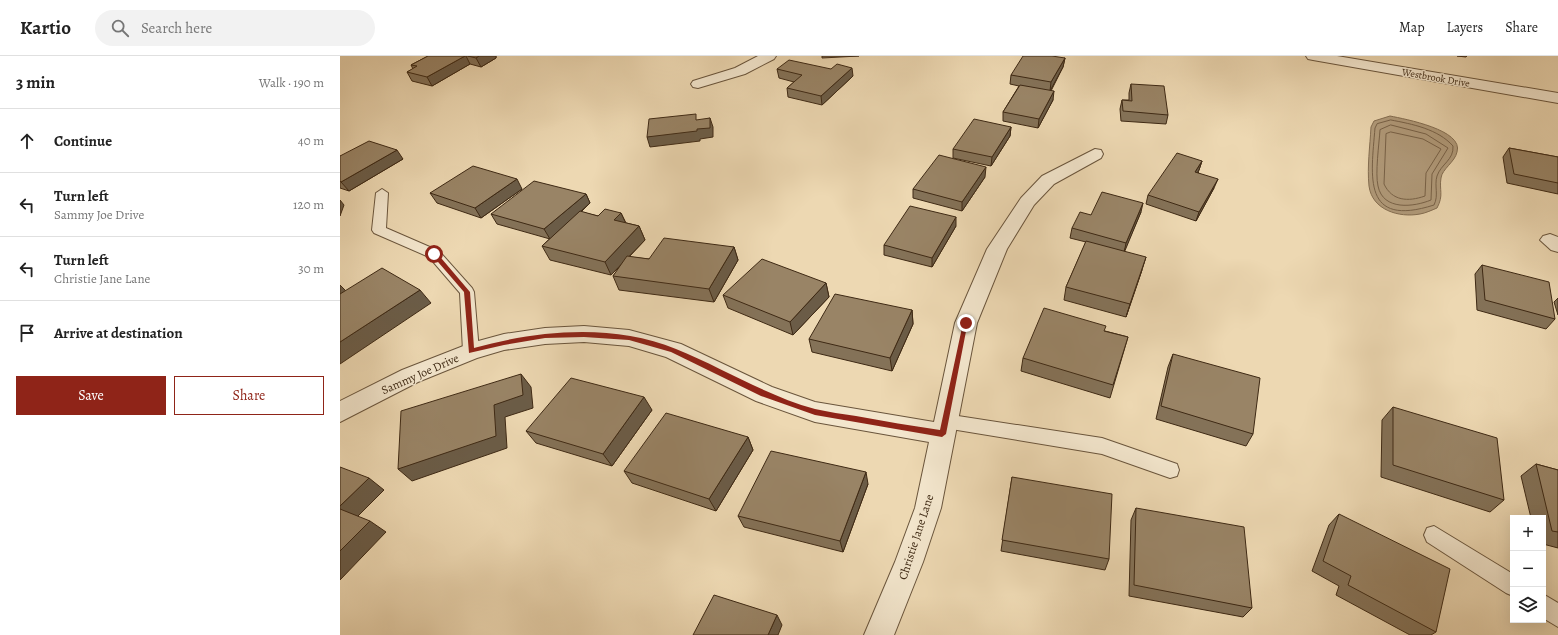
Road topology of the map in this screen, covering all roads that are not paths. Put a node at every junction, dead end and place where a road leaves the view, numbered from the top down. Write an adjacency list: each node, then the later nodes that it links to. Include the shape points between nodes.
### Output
1 (769, 56): 3 (street, via 740,71)
2 (1313, 56): 4 (street, Westbrook Drive)
3 (698, 84)
4 (1558, 98)
5 (1095, 154): 9 (street, Christie Jane Lane, via 1048,180 1027,202 997,249 966,323)
6 (382, 193): 7 (lane, via 378,230 434,254 467,292)
7 (471, 352): 8 (street, Sammy Joe Drive, via 410,376); 9 (street, Sammy Joe Drive, via 504,342 545,336 584,334 629,338 673,350 764,394 815,412)
8 (340, 412)
9 (944, 427): 10 (lane, via 1102,446); 15 (street, Christie Jane Lane, via 928,508)
10 (1170, 470)
11 (1434, 535): 12 (lane)
12 (1510, 584)
13 (1546, 607): 14 (lane)
14 (1558, 616)
15 (879, 635)

